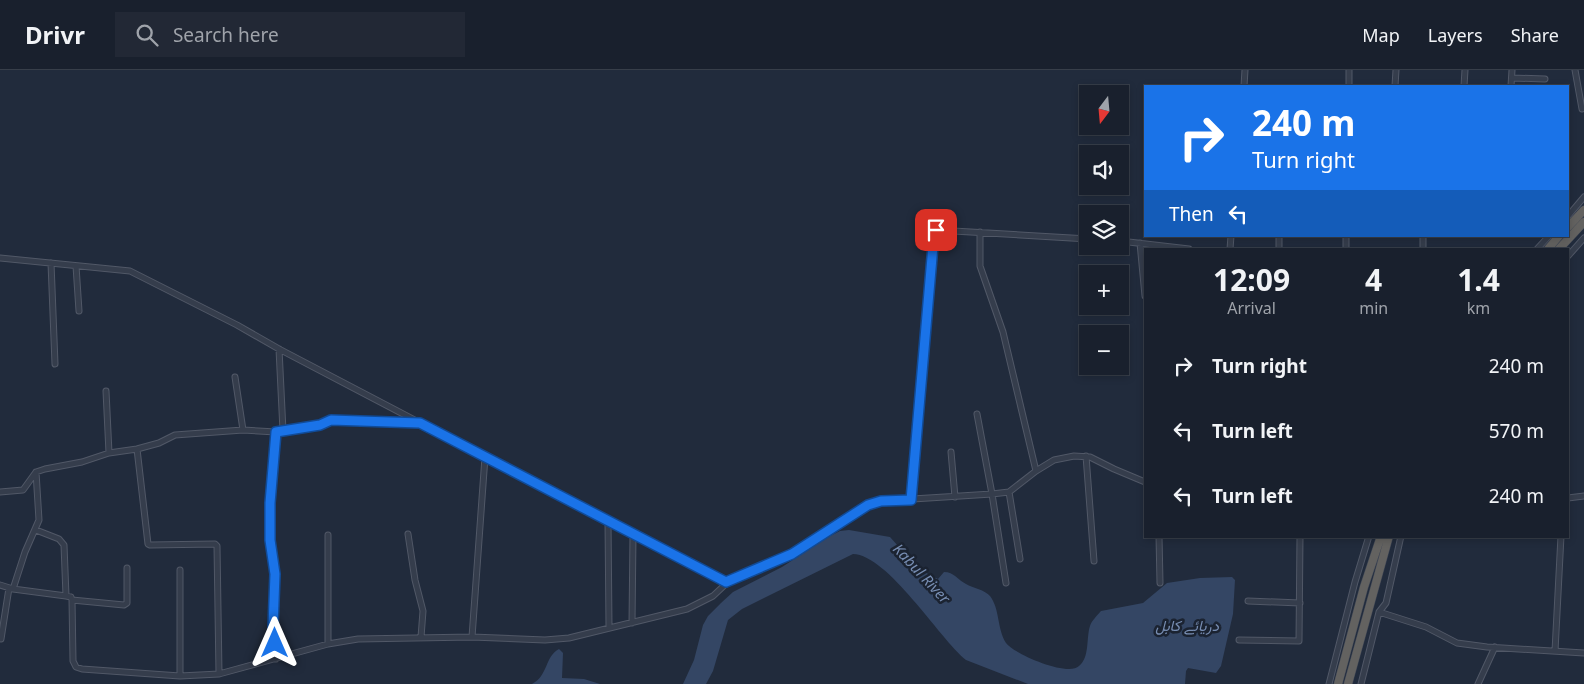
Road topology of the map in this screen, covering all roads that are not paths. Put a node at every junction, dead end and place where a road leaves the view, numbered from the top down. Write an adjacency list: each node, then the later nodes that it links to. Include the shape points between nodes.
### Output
1 (1245, 70): 9 (street)
2 (1349, 70): 10 (street)
3 (1396, 70): 11 (street)
4 (1465, 70): 12 (street)
5 (1512, 70): 7 (street)
6 (1575, 70): 14 (street)
7 (1512, 78): 8 (street); 13 (street)
8 (1545, 79)
9 (1244, 85)
10 (1349, 85)
11 (1395, 85)
12 (1464, 85)
13 (1511, 85)
14 (1582, 109)
15 (1584, 197): 17 (street)
16 (1584, 210): 19 (highway)
17 (1569, 215)
18 (1584, 222): 32 (highway)
19 (1569, 226)
20 (980, 232): 23 (street); 53 (street, via 980,266 1003,332); 62 (street, via 934,232)
21 (1548, 237): 30 (street)
22 (1558, 237): 31 (highway)
23 (1079, 238)
24 (1279, 238): 29 (street)
25 (1584, 238): 33 (street)
26 (1129, 242): 27 (street)
27 (1140, 243): 28 (street); 37 (street)
28 (1181, 248)
29 (1279, 248)
30 (1538, 248)
31 (1549, 248)
32 (1560, 248)
33 (1569, 255)
34 (0, 258): 35 (street)
35 (51, 263): 36 (street); 40 (street)
36 (76, 266): 38 (street); 39 (street, via 130,271)
37 (1144, 285)
38 (80, 311)
39 (279, 349): 44 (street); 46 (street)
40 (55, 364)
41 (235, 377): 45 (street)
42 (106, 391): 50 (street)
43 (977, 414): 58 (street)
44 (420, 423): 46 (street, via 338,419); 52 (street)
45 (243, 430): 47 (street); 48 (street, via 175,435)
46 (283, 431): 47 (street)
47 (276, 432): 99 (street, via 270,540 275,574 273,627)
48 (137, 449): 50 (street); 100 (street, via 148,544 217,546)
49 (951, 452): 60 (street)
50 (109, 453): 54 (street)
51 (1086, 456): 53 (street, via 1054,460); 55 (street); 76 (street)
52 (486, 457): 63 (street); 92 (street)
53 (1036, 471): 57 (street)
54 (36, 472): 56 (street, via 23,490); 64 (street, via 39,520)
55 (1144, 482)
56 (0, 492)
57 (1009, 492): 58 (street); 75 (street)
58 (992, 494): 60 (street); 80 (street)
59 (1584, 496): 61 (street)
60 (955, 497): 62 (street)
61 (1569, 498)
62 (911, 500): 79 (street, via 868,505 792,554)
63 (608, 522): 67 (street); 90 (street)
64 (36, 530): 83 (street); 84 (street, via 59,538 64,545)
65 (408, 534): 91 (street, via 423,611)
66 (328, 535): 95 (street)
67 (633, 535): 79 (street); 89 (street)
68 (1159, 538): 81 (street)
69 (1300, 538): 87 (street)
70 (1368, 538): 102 (street)
71 (1380, 538): 103 (highway)
72 (1388, 538): 104 (highway)
73 (1401, 538): 88 (street, via 1386,603)
74 (1561, 538): 97 (street)
75 (1020, 559)
76 (1094, 561)
77 (126, 568): 85 (street, via 126,604)
78 (180, 570): 101 (street)
79 (726, 582): 89 (street, via 713,596 687,609)
80 (1006, 583)
81 (1160, 583)
82 (0, 585): 83 (street)
83 (11, 588): 84 (street); 93 (street)
84 (66, 596): 85 (street)
85 (72, 600): 101 (street, via 73,661 76,666)
86 (1248, 601): 87 (street)
87 (1300, 603): 94 (street, via 1299,642)
88 (1379, 612): 96 (street, via 1426,627 1457,643); 105 (street)
89 (632, 623): 90 (street)
90 (609, 628): 92 (street, via 545,640)
91 (422, 637): 92 (street); 95 (street, via 358,639)
92 (472, 637)
93 (1, 639)
94 (1239, 640)
95 (328, 644): 99 (street)
96 (1495, 648): 97 (street); 106 (street)
97 (1555, 650): 98 (street)
98 (1584, 652)
99 (276, 659): 100 (street)
100 (219, 674): 101 (street)
101 (180, 676)
102 (1329, 684)
103 (1338, 684)
104 (1348, 684)
105 (1361, 684)
106 (1478, 684)

